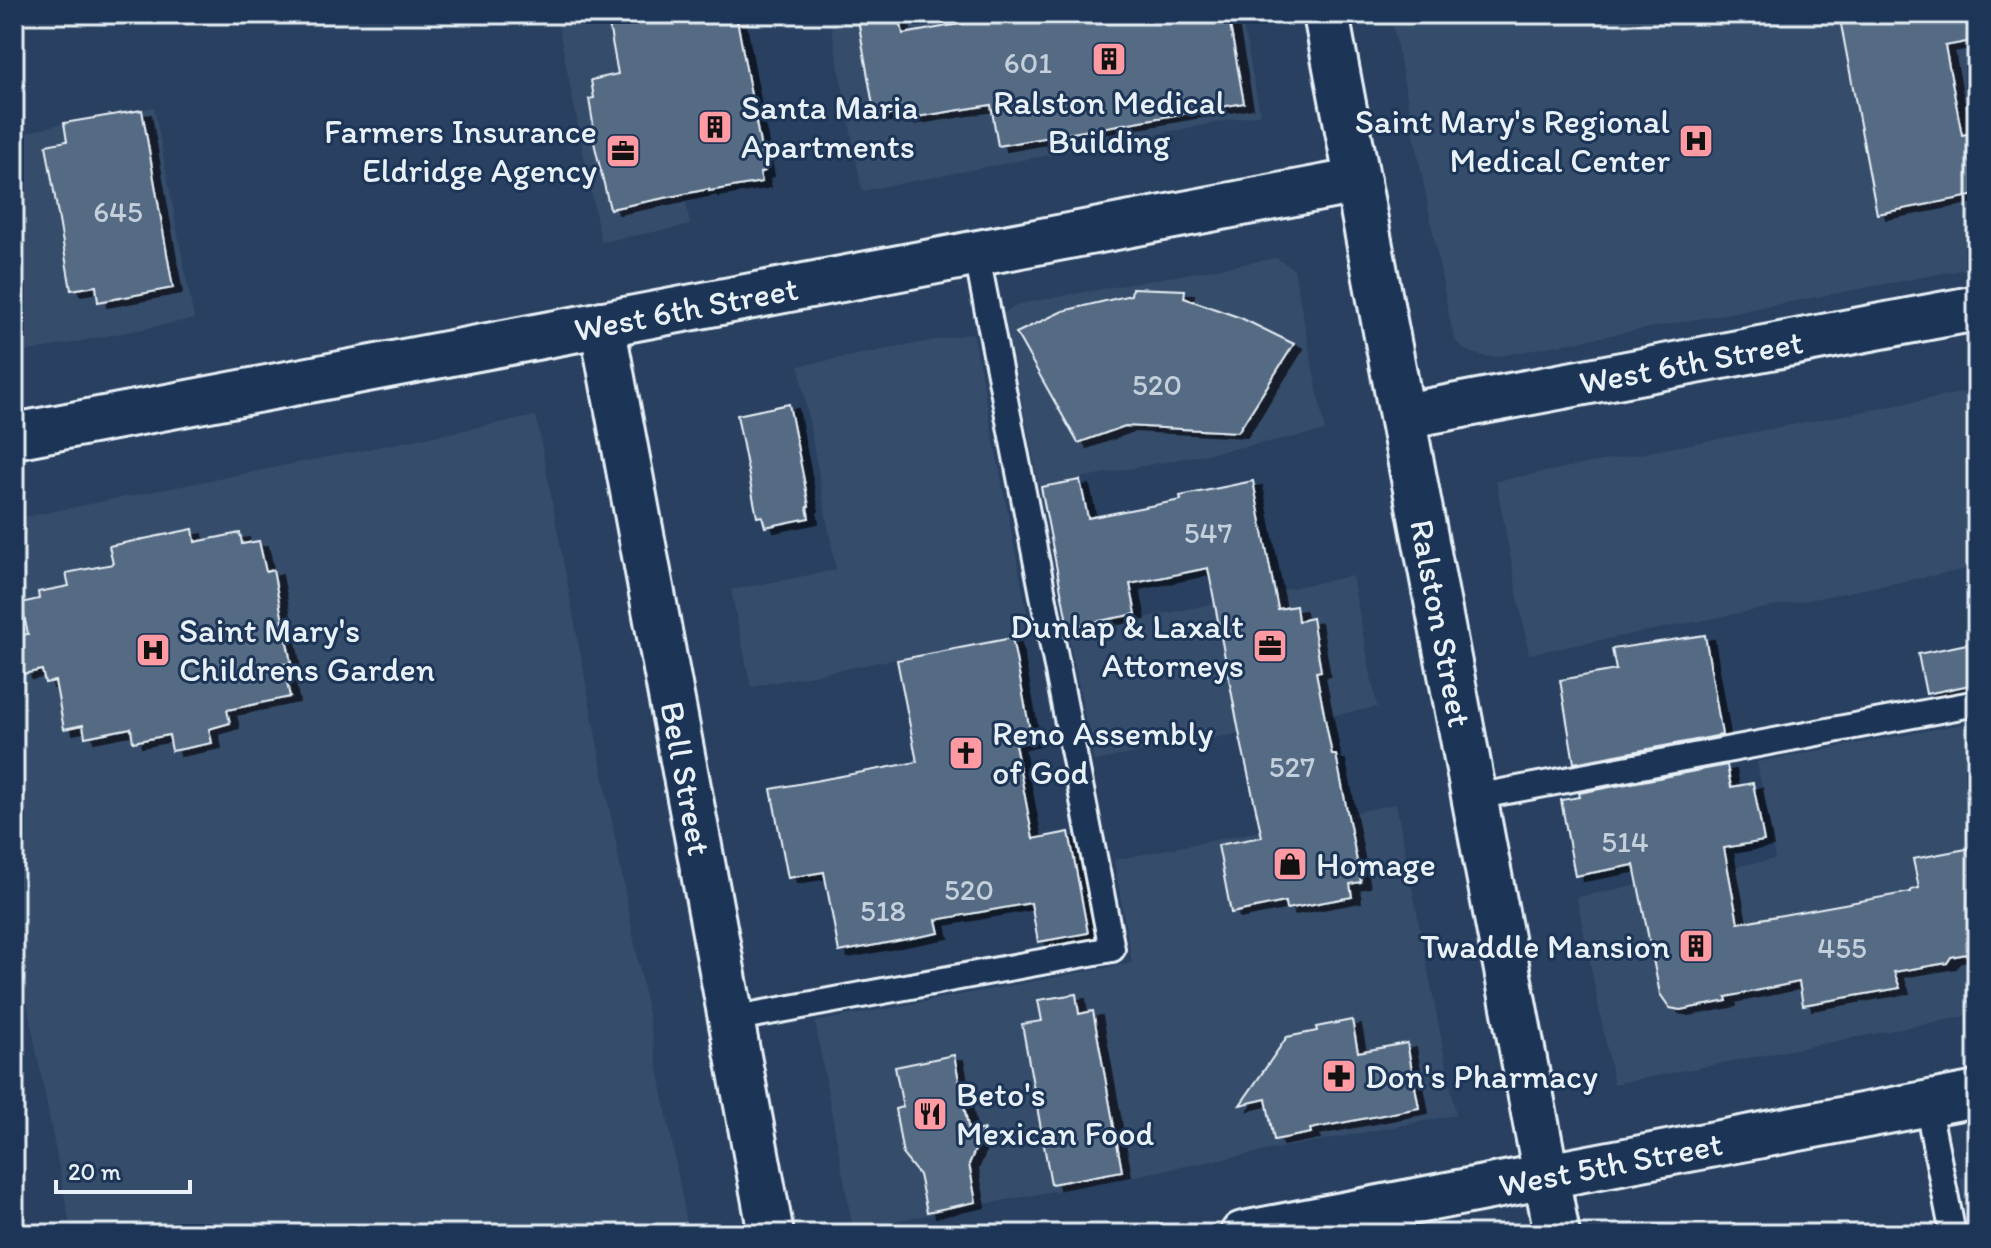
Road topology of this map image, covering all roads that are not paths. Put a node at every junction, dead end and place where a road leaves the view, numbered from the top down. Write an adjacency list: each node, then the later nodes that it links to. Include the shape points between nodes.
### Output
1 (1326, 14): 2 (street, Ralston Street)
2 (1358, 181): 3 (street, West 6th Street); 6 (street, Ralston Street)
3 (976, 251): 5 (street, West 6th Street); 10 (lane, via 1112,949)
4 (1977, 308): 6 (street, West 6th Street)
5 (602, 324): 7 (street, West 6th Street); 10 (street, Bell Street)
6 (1404, 416): 9 (street, Ralston Street)
7 (14, 436)
8 (1977, 703): 9 (lane)
9 (1475, 797): 13 (street, Ralston Street)
10 (731, 1019): 14 (street, Bell Street)
11 (1977, 1094): 12 (street, West 5th Street)
12 (1927, 1103): 13 (street, West 5th Street); 17 (lane)
13 (1546, 1177): 15 (street, West 5th Street); 16 (street, Ralston Street)
14 (771, 1234)
15 (1243, 1234)
16 (1557, 1234)
17 (1953, 1234)

